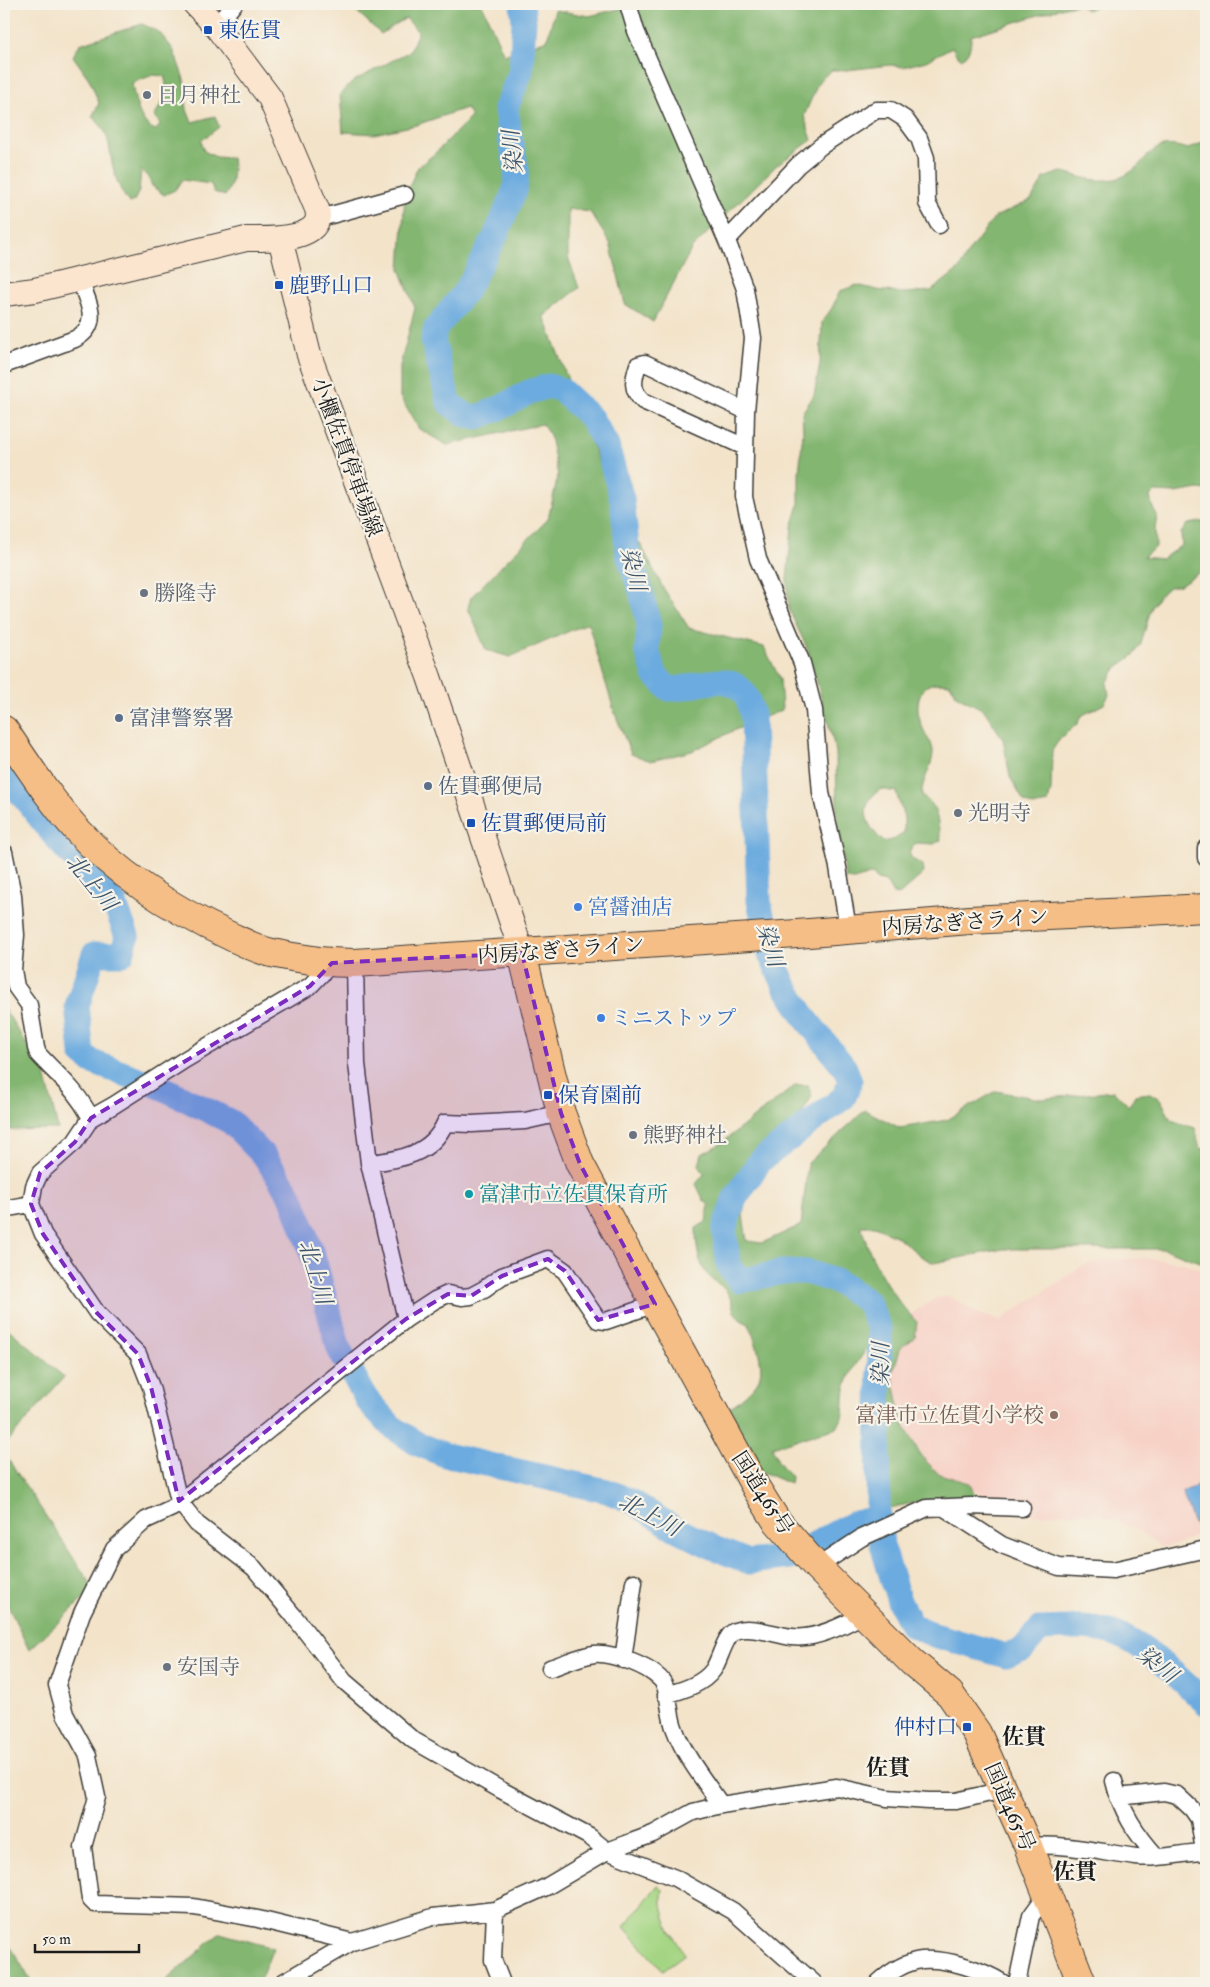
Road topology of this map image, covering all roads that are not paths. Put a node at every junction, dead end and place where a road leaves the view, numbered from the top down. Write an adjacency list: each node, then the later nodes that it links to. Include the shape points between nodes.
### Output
1 (195, 4): 4 (main road)
2 (234, 4): 4 (street)
3 (628, 4): 9 (street, via 636,31)
4 (216, 26): 6 (main road, via 270,98)
5 (405, 194): 6 (street)
6 (320, 218): 8 (main road, via 311,230)
7 (939, 225): 9 (street, via 927,203 926,158 919,138 905,119 891,110 876,110 798,165)
8 (280, 238): 10 (main road, via 246,239); 21 (main road, 小櫃佐貫停車場線, via 309,355 429,677)
9 (727, 240): 13 (street, via 745,289 753,338)
10 (79, 279): 11 (main road); 12 (street, via 90,307 89,327 84,334)
11 (4, 294)
12 (4, 365)
13 (746, 411): 14 (street); 14 (street, via 645,363 638,365 634,386 636,395 643,401)
14 (745, 447): 20 (street, via 744,497 758,559 802,663 814,710 821,793)
15 (4, 730): 22 (highway, 内房なぎさライン, via 31,771 78,830 124,874 191,918 271,953)
16 (1206, 848): 18 (street)
17 (4, 852): 24 (street, via 13,895 16,987 29,1006 38,1054 71,1086)
18 (1206, 858)
19 (1206, 908): 20 (highway, 内房なぎさライン)
20 (848, 929): 21 (highway, 内房なぎさライン)
21 (522, 953): 22 (highway, 内房なぎさライン); 23 (highway, 国道465号)
22 (343, 963): 24 (street); 25 (street)
23 (561, 1113): 25 (street, via 525,1121 445,1123 439,1136 422,1150 393,1160); 28 (highway, 国道465号, via 580,1164)
24 (91, 1118): 26 (street, via 76,1142 40,1173)
25 (369, 1162): 29 (street)
26 (31, 1204): 27 (street); 30 (street, via 43,1234 97,1313 138,1354 151,1387)
27 (4, 1209)
28 (654, 1304): 29 (street, via 606,1321 598,1320 565,1271 548,1259 502,1276 471,1296 448,1294); 34 (highway, 国道465号, via 756,1488 776,1520)
29 (406, 1319): 30 (street)
30 (179, 1501): 45 (street, via 197,1524 254,1568 344,1682 413,1740 590,1837); 50 (street, via 172,1508 146,1520 114,1549 82,1613 56,1685 65,1714 88,1756 97,1792 83,1846 90,1899 95,1904 194,1908 258,1919)
31 (943, 1507): 32 (street); 33 (street, via 1002,1545 1059,1567 1113,1570); 34 (street, via 927,1508)
32 (1022, 1508)
33 (1206, 1549)
34 (814, 1562): 36 (highway, 国道465号)
35 (634, 1582): 37 (street)
36 (864, 1614): 39 (street, via 849,1623 805,1637 736,1631 730,1634 712,1671 701,1681); 41 (highway, 国道465号, via 950,1694 977,1733)
37 (623, 1660): 38 (street, via 595,1654); 39 (street, via 635,1662 656,1674 664,1684)
38 (550, 1668)
39 (666, 1695): 43 (street, via 682,1748)
40 (1114, 1781): 42 (street)
41 (1003, 1790): 43 (street, via 956,1801 928,1802 887,1798 837,1787); 44 (highway, 国道465号)
42 (1118, 1797): 46 (street, via 1164,1792 1177,1794 1199,1819); 47 (street, via 1141,1840)
43 (721, 1805): 45 (street, via 693,1812 652,1834)
44 (1028, 1846): 47 (street, via 1048,1844); 48 (highway, 国道465号)
45 (607, 1851): 49 (street, via 546,1887); 53 (street, via 675,1878 734,1911)
46 (1205, 1852): 47 (street)
47 (1157, 1857)
48 (1047, 1894): 56 (street, via 1031,1916); 57 (highway, 国道465号)
49 (495, 1910): 50 (street, via 433,1917); 51 (street, via 494,1960)
50 (352, 1942): 52 (street)
51 (499, 1982)
52 (282, 1983)
53 (814, 1983)
54 (878, 1983): 55 (street, via 906,1964 922,1960 973,1968)
55 (1003, 1983)
56 (1017, 1983)
57 (1082, 1983)

